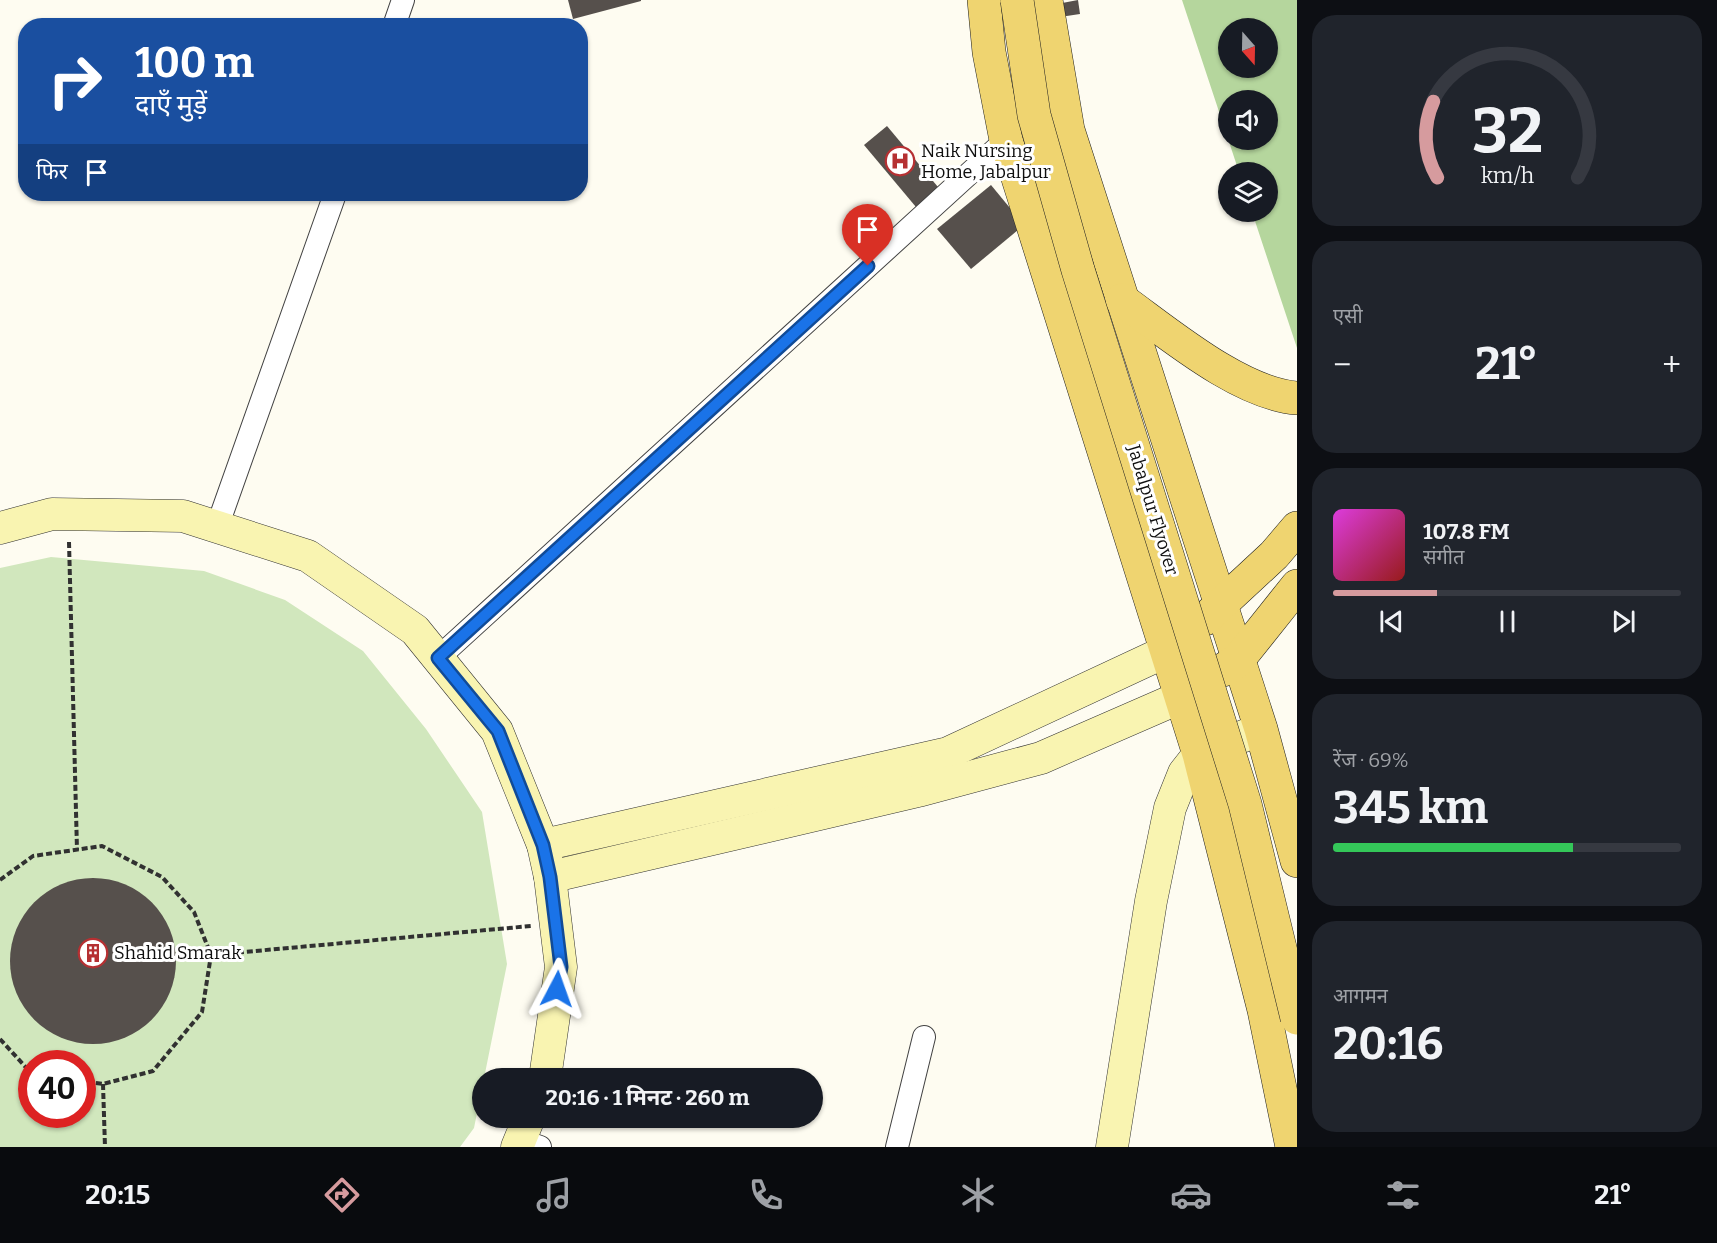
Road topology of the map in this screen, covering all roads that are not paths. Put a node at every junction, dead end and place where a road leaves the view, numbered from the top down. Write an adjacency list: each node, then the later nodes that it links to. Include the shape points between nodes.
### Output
1 (403, 0): 6 (street)
2 (962, 0): 7 (main road)
3 (984, 0): 7 (main road)
4 (1017, 0): 26 (main road, Jabalpur Flyover, bridge, via 1034,115 1245,804)
5 (1046, 0): 10 (main road, via 1068,130)
6 (397, 18)
7 (989, 52): 8 (main road)
8 (1005, 140): 17 (main road); 18 (street)
9 (333, 201): 12 (street)
10 (1122, 300): 11 (main road, via 1214,366 1280,397); 16 (main road)
11 (1297, 398)
12 (217, 527): 13 (street, via 183,516 52,514); 18 (street, via 308,556 415,630)
13 (0, 528)
14 (1297, 528): 16 (main road)
15 (1297, 586): 19 (main road)
16 (1220, 606): 17 (main road); 19 (main road)
17 (1167, 651): 20 (main road); 23 (street, via 948,753)
18 (438, 658): 23 (street, via 498,731)
19 (1238, 660): 20 (main road); 21 (main road)
20 (1181, 697): 22 (main road); 25 (street, via 1041,758 918,791)
21 (1262, 729): 22 (street); 24 (main road)
22 (1198, 754): 29 (main road); 31 (street, via 1184,772 1170,807)
23 (543, 845): 25 (street)
24 (1297, 861)
25 (550, 877): 28 (street, via 561,967)
26 (1297, 1018)
27 (924, 1037): 30 (street)
28 (546, 1068)
29 (1293, 1139)
30 (897, 1147)
31 (1112, 1147)

